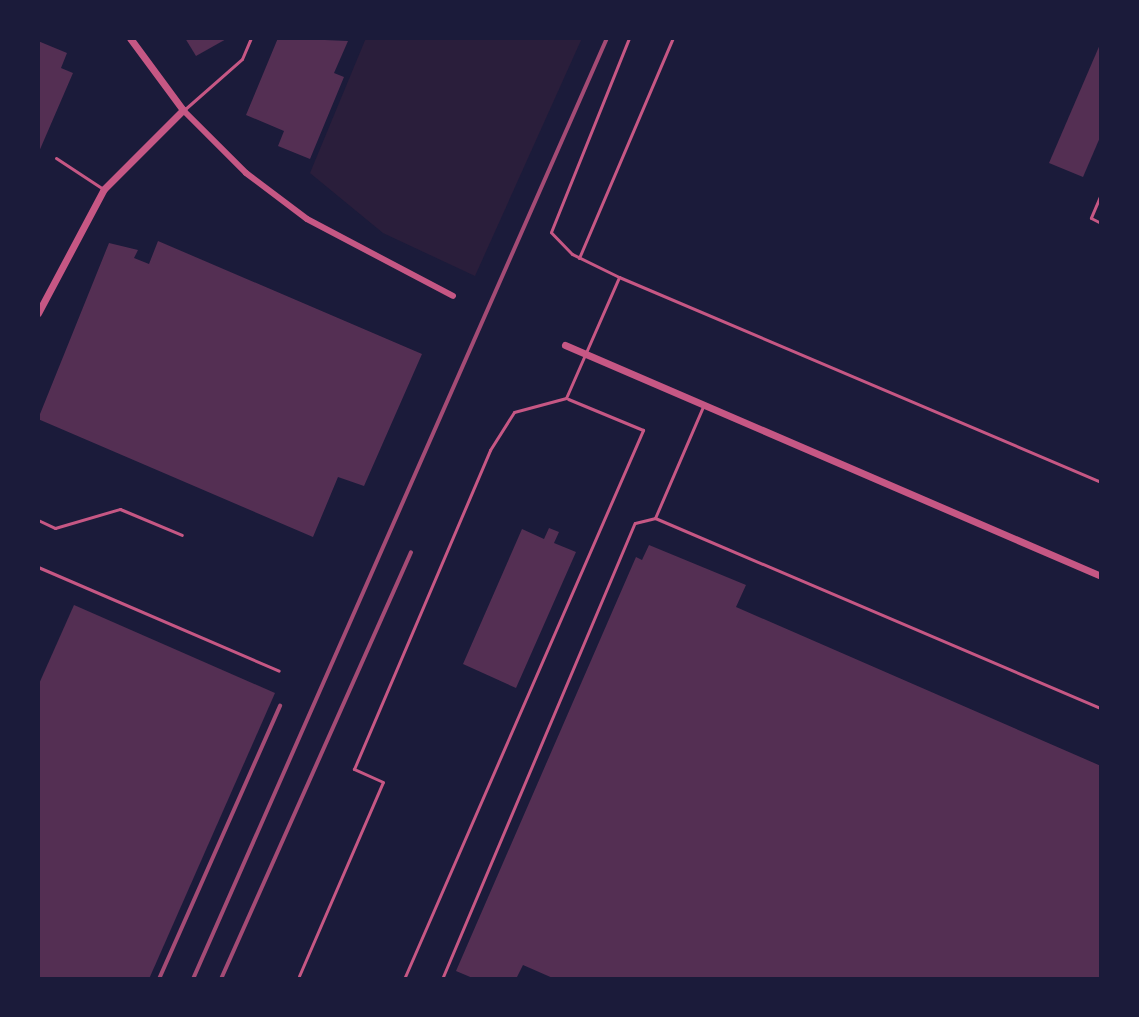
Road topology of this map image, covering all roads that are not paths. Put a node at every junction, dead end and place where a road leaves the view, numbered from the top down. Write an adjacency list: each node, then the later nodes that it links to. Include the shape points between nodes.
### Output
1 (130, 38): 5 (street)
2 (251, 38): 5 (lane, via 242,59)
3 (629, 38): 10 (lane, via 553,218 559,245)
4 (673, 38): 10 (lane)
5 (183, 110): 7 (street); 12 (street, via 307,219)
6 (56, 158): 7 (lane)
7 (104, 189): 13 (street)
8 (1101, 194): 9 (lane, via 1091,218)
9 (1101, 223)
10 (579, 258): 11 (lane)
11 (619, 277): 15 (lane); 18 (lane)
12 (453, 296)
13 (38, 313)
14 (565, 345): 15 (street)
15 (586, 354): 16 (lane); 17 (street)
16 (566, 398): 26 (lane, via 514,412 490,450 354,769 383,782); 27 (lane, via 643,430)
17 (704, 404): 19 (lane); 23 (street)
18 (1101, 482)
19 (655, 518): 25 (lane); 28 (lane, via 635,523)
20 (38, 520): 21 (lane, via 55,528 120,509)
21 (182, 535)
22 (38, 567): 24 (lane)
23 (1101, 576)
24 (279, 671)
25 (1101, 708)
26 (299, 976)
27 (404, 979)
28 (442, 979)

